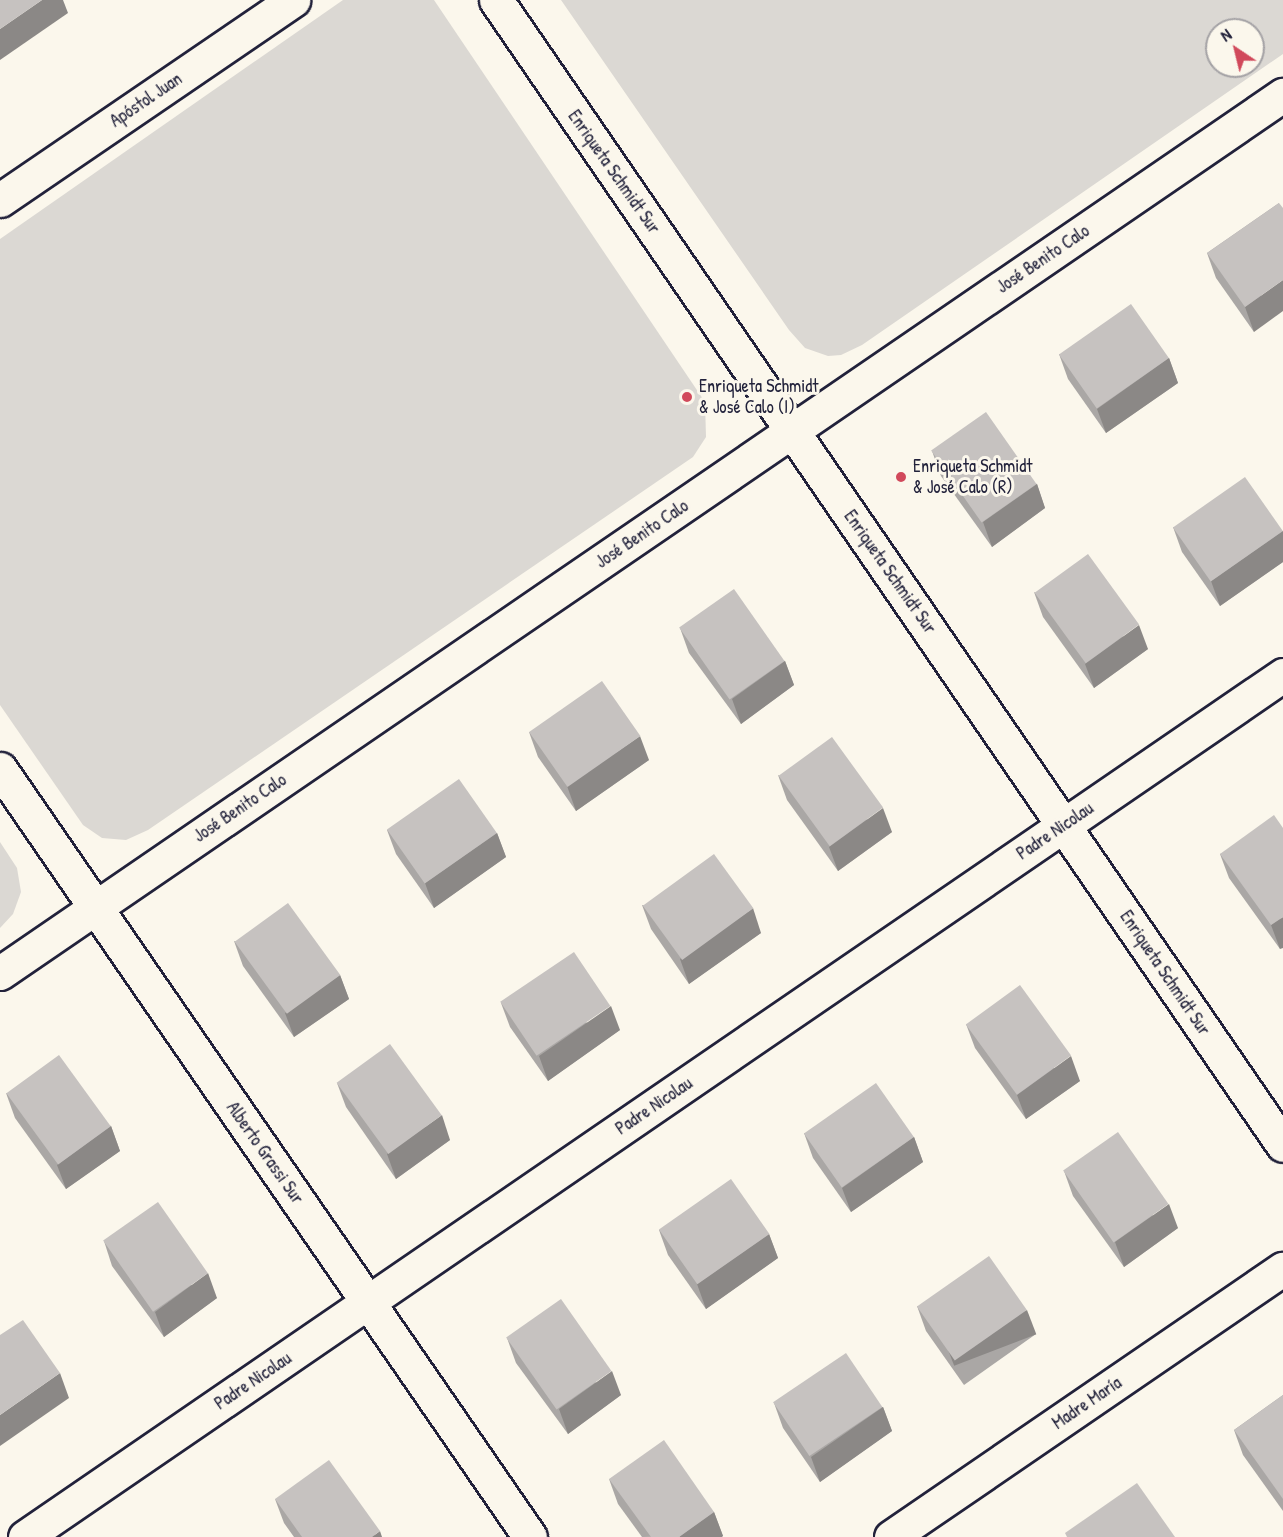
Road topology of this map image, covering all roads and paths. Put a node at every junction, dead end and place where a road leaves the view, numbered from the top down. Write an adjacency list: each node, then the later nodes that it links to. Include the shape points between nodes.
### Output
1 (292, 0): 4 (street, Apóstol Juan)
2 (496, 0): 5 (street, Enriqueta Schmidt Sur)
3 (1283, 95): 5 (street, José Benito Calo)
4 (0, 200)
5 (792, 431): 8 (street, Enriqueta Schmidt Sur); 9 (street, José Benito Calo)
6 (1283, 675): 8 (street, Padre Nicolau)
7 (0, 769): 9 (street, Alberto Grassi Sur)
8 (1064, 825): 11 (street, Enriqueta Schmidt Sur); 13 (street, Padre Nicolau)
9 (95, 908): 10 (street, José Benito Calo); 13 (street, Alberto Grassi Sur)
10 (0, 973)
11 (1283, 1145)
12 (1283, 1269): 16 (street, Madre María)
13 (368, 1303): 14 (street, Padre Nicolau); 15 (street, Alberto Grassi Sur)
14 (25, 1537)
15 (530, 1537)
16 (891, 1537)

